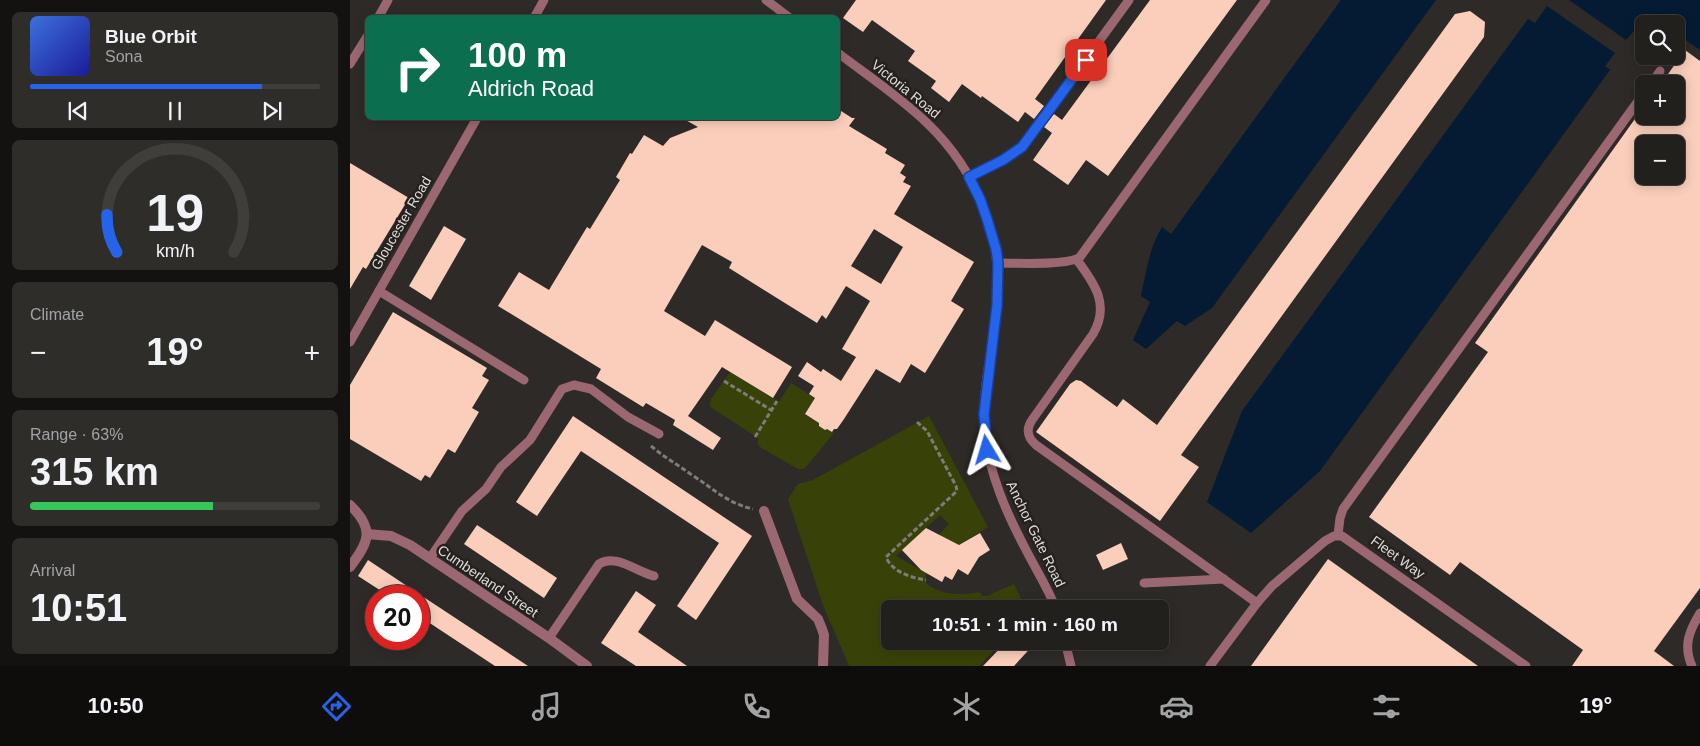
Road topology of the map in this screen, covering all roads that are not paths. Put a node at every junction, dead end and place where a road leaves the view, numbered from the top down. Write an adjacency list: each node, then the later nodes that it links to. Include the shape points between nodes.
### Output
1 (388, 0): 6 (lane)
2 (544, 0): 7 (lane)
3 (766, 0): 8 (lane)
4 (1129, 0): 16 (lane, via 1022,147)
5 (1266, 0): 17 (lane)
6 (380, 15)
7 (536, 15)
8 (786, 15)
9 (365, 39): 11 (lane)
10 (840, 54): 16 (lane, Victoria Road, via 926,122)
11 (350, 64)
12 (1660, 71): 13 (lane)
13 (1657, 75)
14 (1635, 105): 26 (lane, via 1343,509)
15 (476, 120): 19 (lane, Gloucester Road)
16 (969, 177): 18 (lane, Anchor Gate Road, via 987,219)
17 (1077, 260): 18 (lane); 30 (lane, via 1097,289 1100,320 1030,423 1030,437 1036,445)
18 (998, 263): 32 (lane, Anchor Gate Road, via 997,305 984,414 987,450 1004,504)
19 (379, 291): 20 (lane, Gloucester Road); 21 (lane)
20 (350, 342)
21 (524, 380)
22 (659, 434): 27 (lane, via 628,417 591,389 574,385 562,389 530,440 501,466 486,489 462,511)
23 (350, 505): 25 (street, via 363,520)
24 (764, 512): 38 (street, via 797,599 818,619 822,629)
25 (367, 534): 27 (street, Cumberland Street, via 396,538); 28 (street, via 363,549)
26 (1338, 536): 33 (lane, via 1325,540); 41 (lane, Fleet Way, via 1350,540)
27 (430, 558): 35 (street, Cumberland Street)
28 (350, 566)
29 (654, 576): 35 (lane, via 622,563 604,561)
30 (1224, 579): 31 (lane); 33 (lane)
31 (1144, 583)
32 (1052, 600)
33 (1257, 603): 40 (lane)
34 (1700, 613): 42 (lane, via 1687,642)
35 (549, 638): 37 (street, Cumberland Street)
36 (1067, 650): 39 (lane)
37 (587, 666)
38 (823, 666)
39 (1071, 666)
40 (1210, 666)
41 (1526, 666)
42 (1692, 666)

